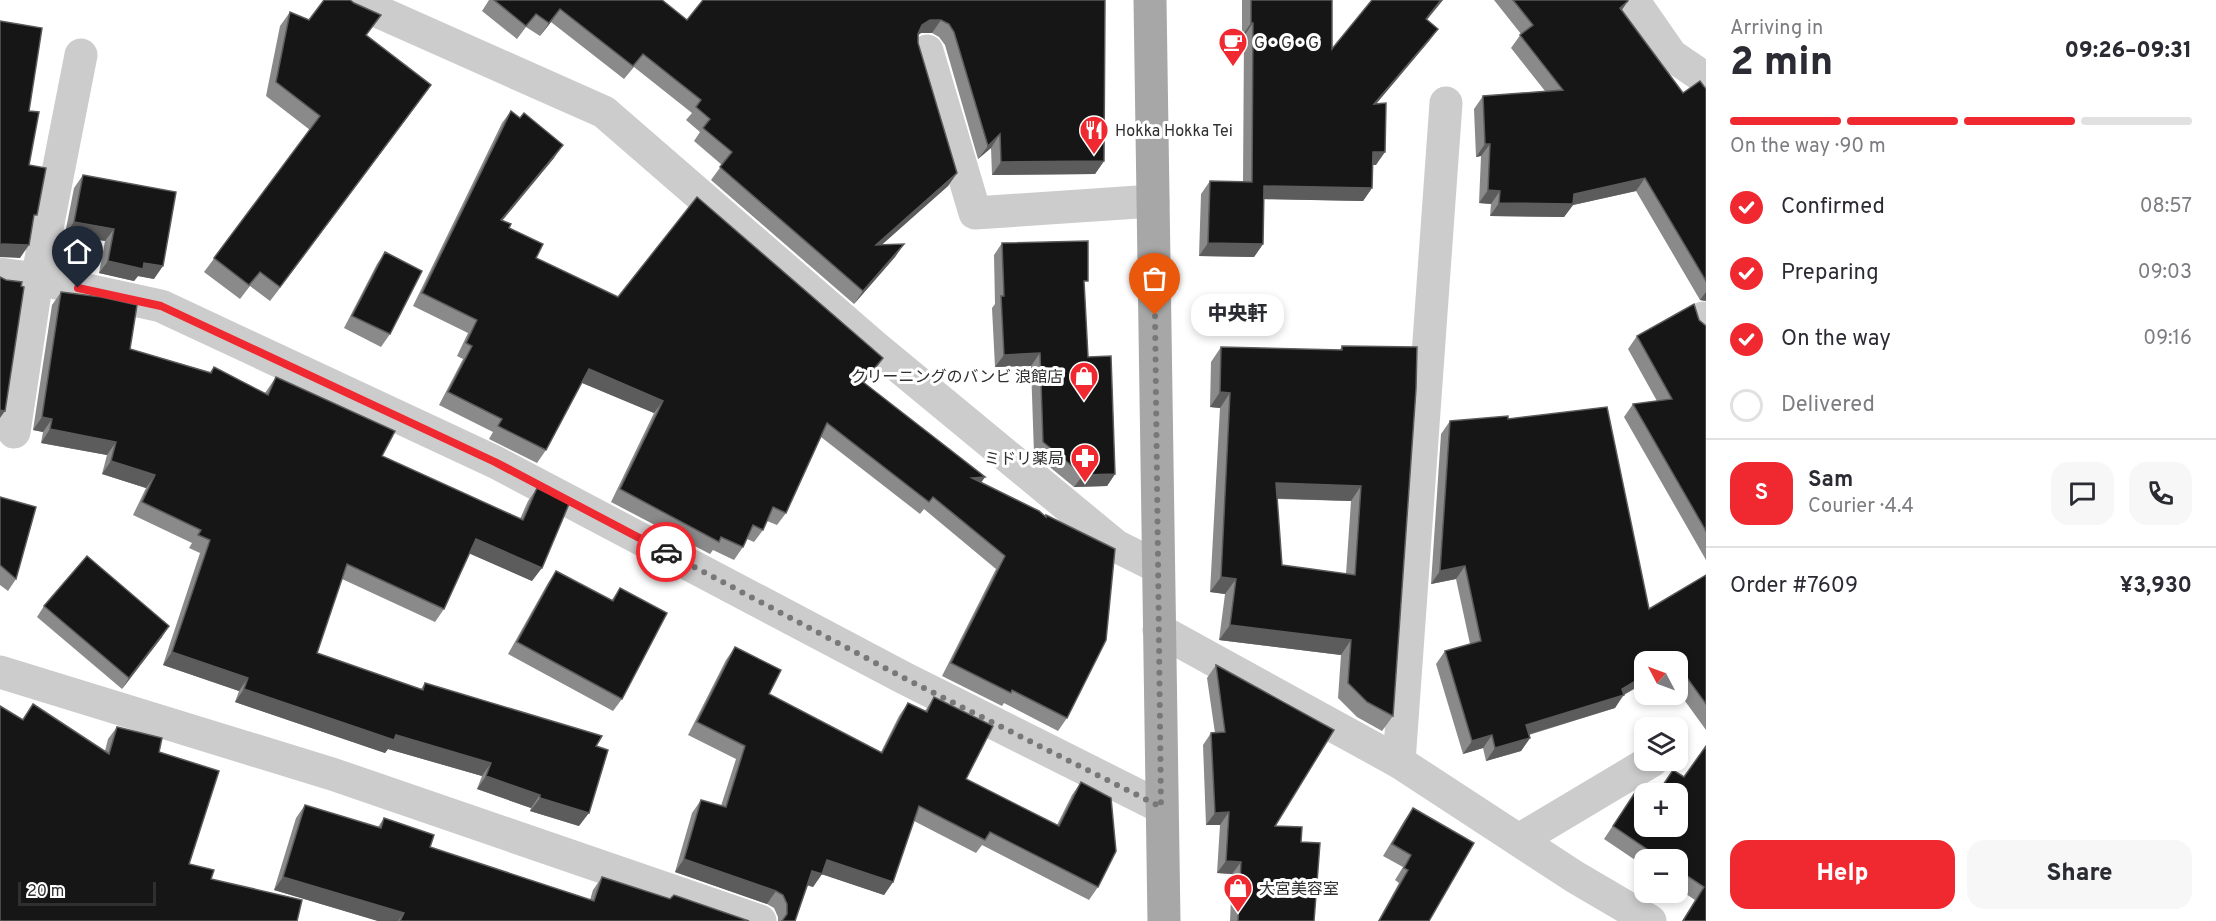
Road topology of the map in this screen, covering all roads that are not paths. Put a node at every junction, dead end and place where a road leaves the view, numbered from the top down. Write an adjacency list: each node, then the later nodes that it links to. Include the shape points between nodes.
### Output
1 (352, 0): 12 (street, via 604,112 875,347 1116,546)
2 (1150, 0): 8 (main road)
3 (1633, 0): 6 (street, via 1671,55)
4 (927, 51): 8 (street, via 975,213)
5 (81, 55): 10 (street)
6 (1706, 79)
7 (1446, 103): 15 (street)
8 (1153, 201): 12 (main road)
9 (0, 274): 10 (street)
10 (37, 279): 11 (street); 17 (street, via 161,306 495,462 904,678)
11 (14, 432)
12 (1158, 567): 13 (main road)
13 (1159, 630): 15 (street); 17 (main road)
14 (0, 672): 19 (street, via 332,774)
15 (1399, 762): 18 (street)
16 (1635, 771): 18 (street)
17 (1161, 807): 20 (main road)
18 (1519, 840): 21 (street)
19 (760, 921)
20 (1164, 921)
21 (1650, 921)

